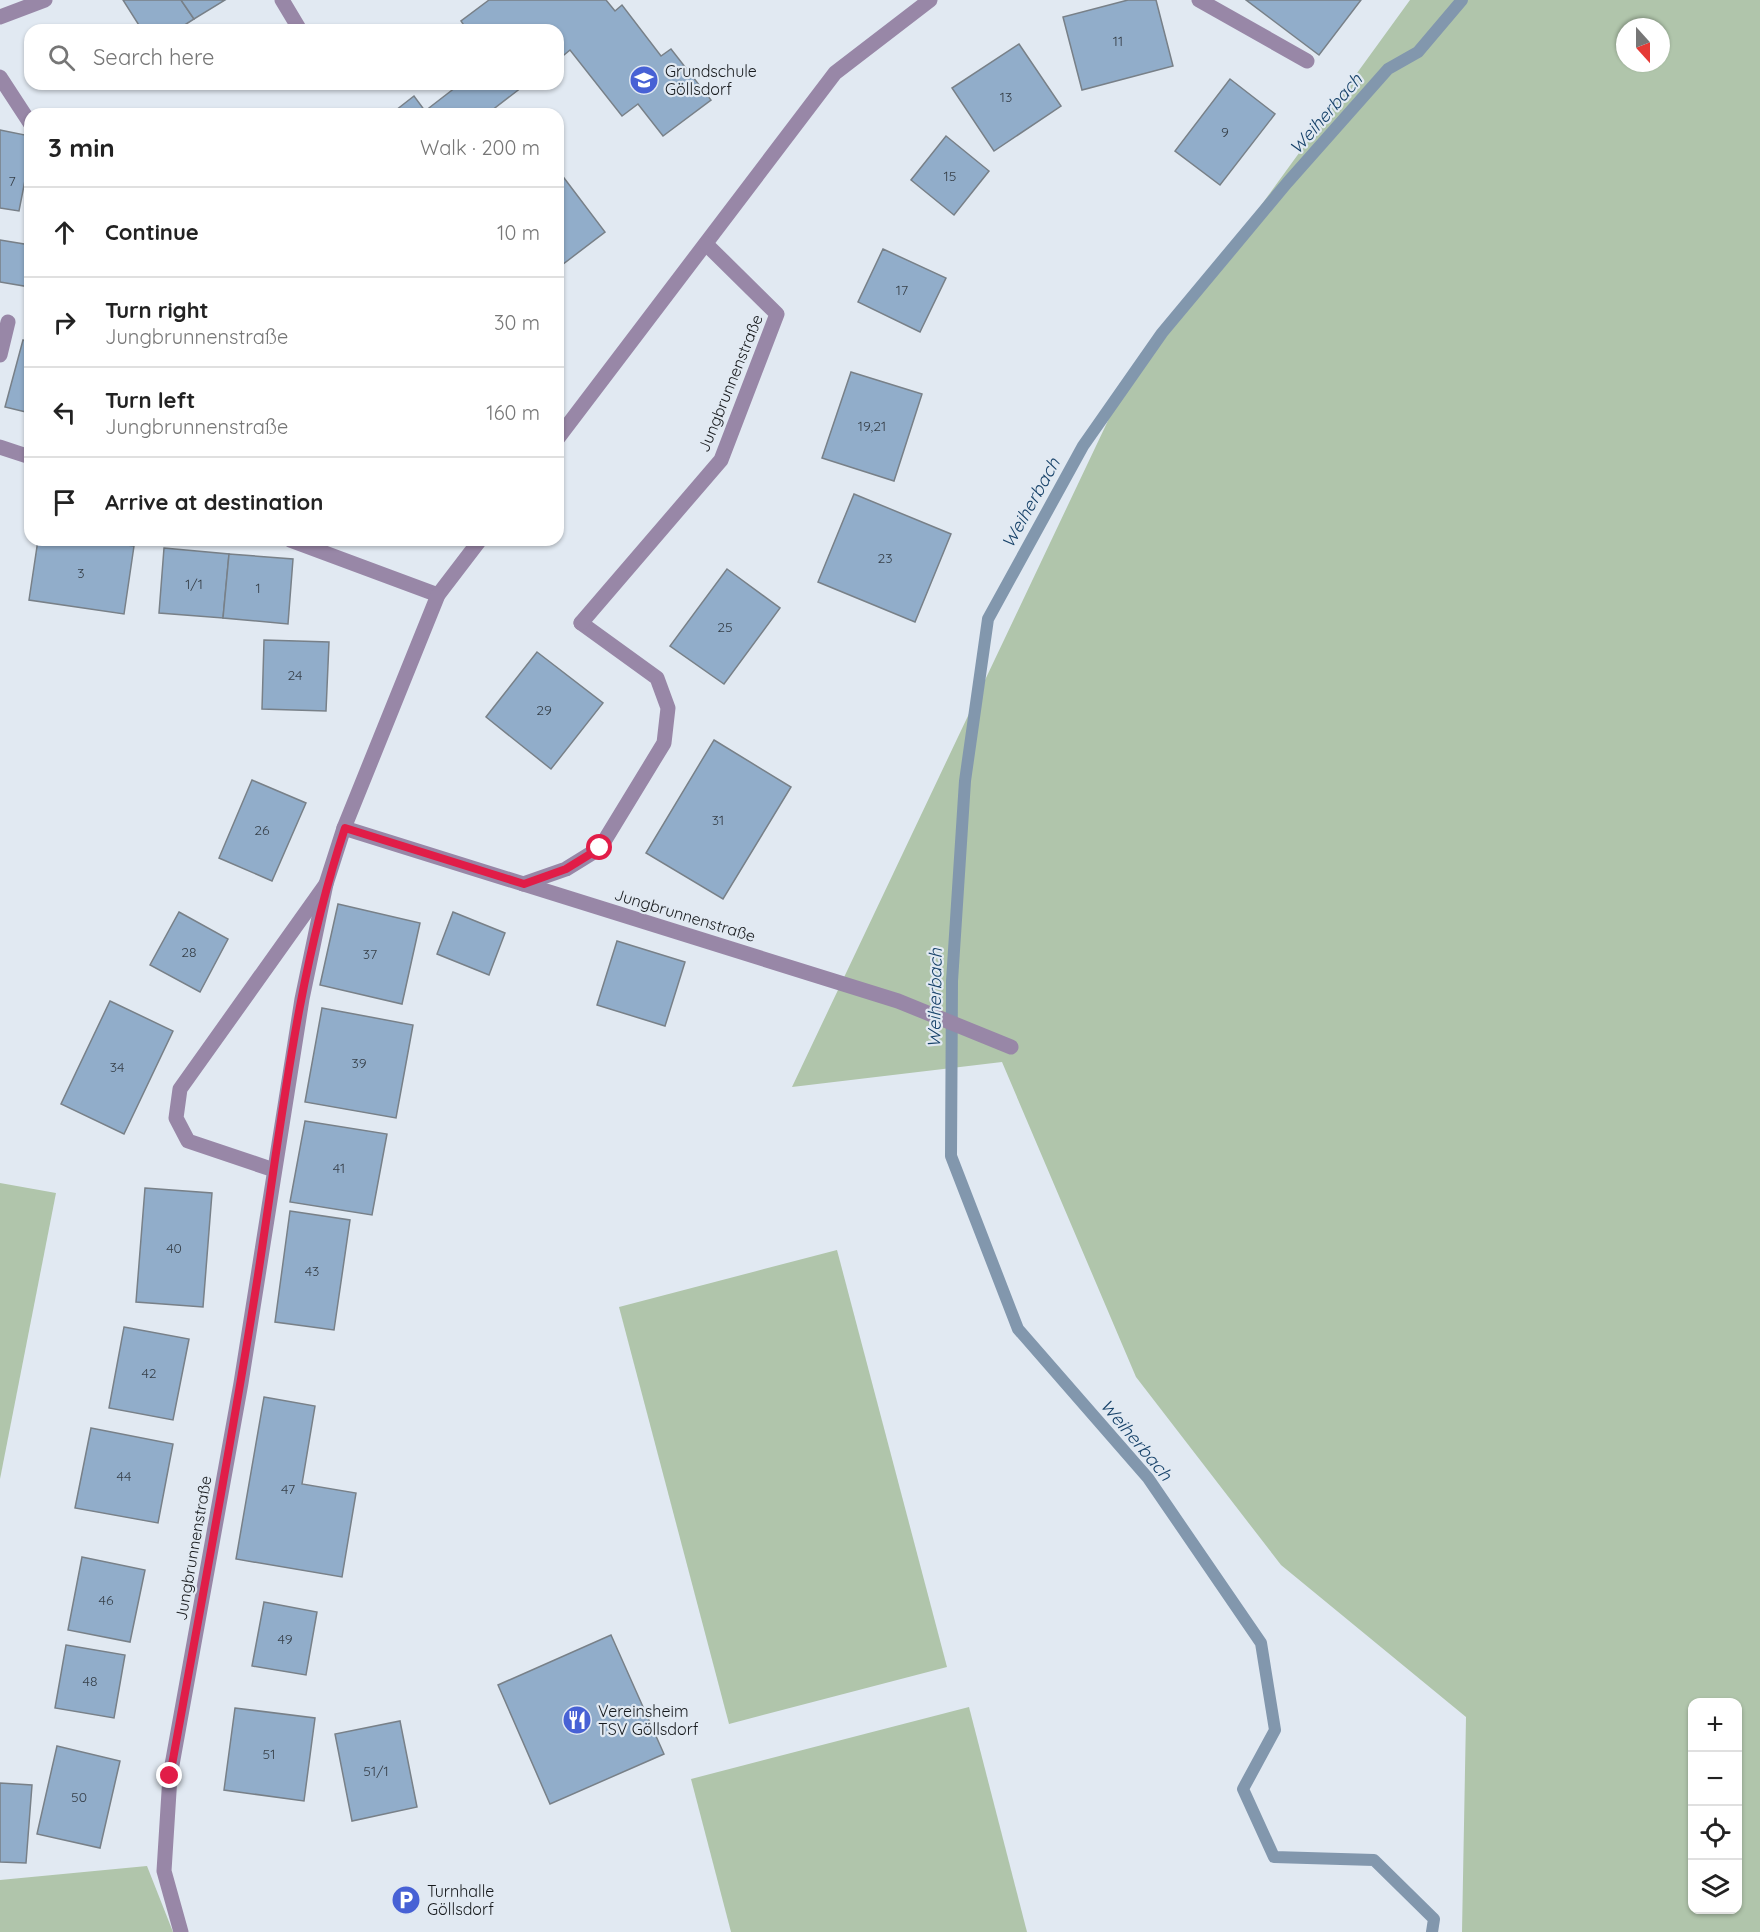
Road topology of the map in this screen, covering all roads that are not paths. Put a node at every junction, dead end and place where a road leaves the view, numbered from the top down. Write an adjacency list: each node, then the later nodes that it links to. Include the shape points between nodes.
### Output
1 (45, 0): 5 (street)
2 (282, 0): 6 (street)
3 (930, 0): 10 (street, via 835,73)
4 (1199, 0): 7 (street)
5 (0, 16)
6 (296, 24)
7 (1307, 61)
8 (0, 78): 9 (street)
9 (24, 114)
10 (706, 244): 13 (street); 21 (street, Jungbrunnenstraße, via 777,314 721,460 581,623 657,678 668,708 664,743 600,848 566,869)
11 (8, 322): 12 (street)
12 (0, 355)
13 (564, 430)
14 (0, 447): 15 (street)
15 (24, 455)
16 (306, 546): 18 (street)
17 (475, 546): 18 (street, Jungbrunnenstraße)
18 (438, 595): 19 (street, Jungbrunnenstraße)
19 (345, 828): 20 (street, Jungbrunnenstraße); 21 (street, Jungbrunnenstraße)
20 (326, 884): 23 (street, Jungbrunnenstraße, via 302,999); 23 (street, Jungbrunnenstraße, via 180,1089 176,1118 188,1141)
21 (524, 884): 22 (street, Jungbrunnenstraße, via 898,1001)
22 (1011, 1047)
23 (274, 1170): 24 (street, Jungbrunnenstraße, via 241,1383 170,1776 164,1871)
24 (180, 1932)

